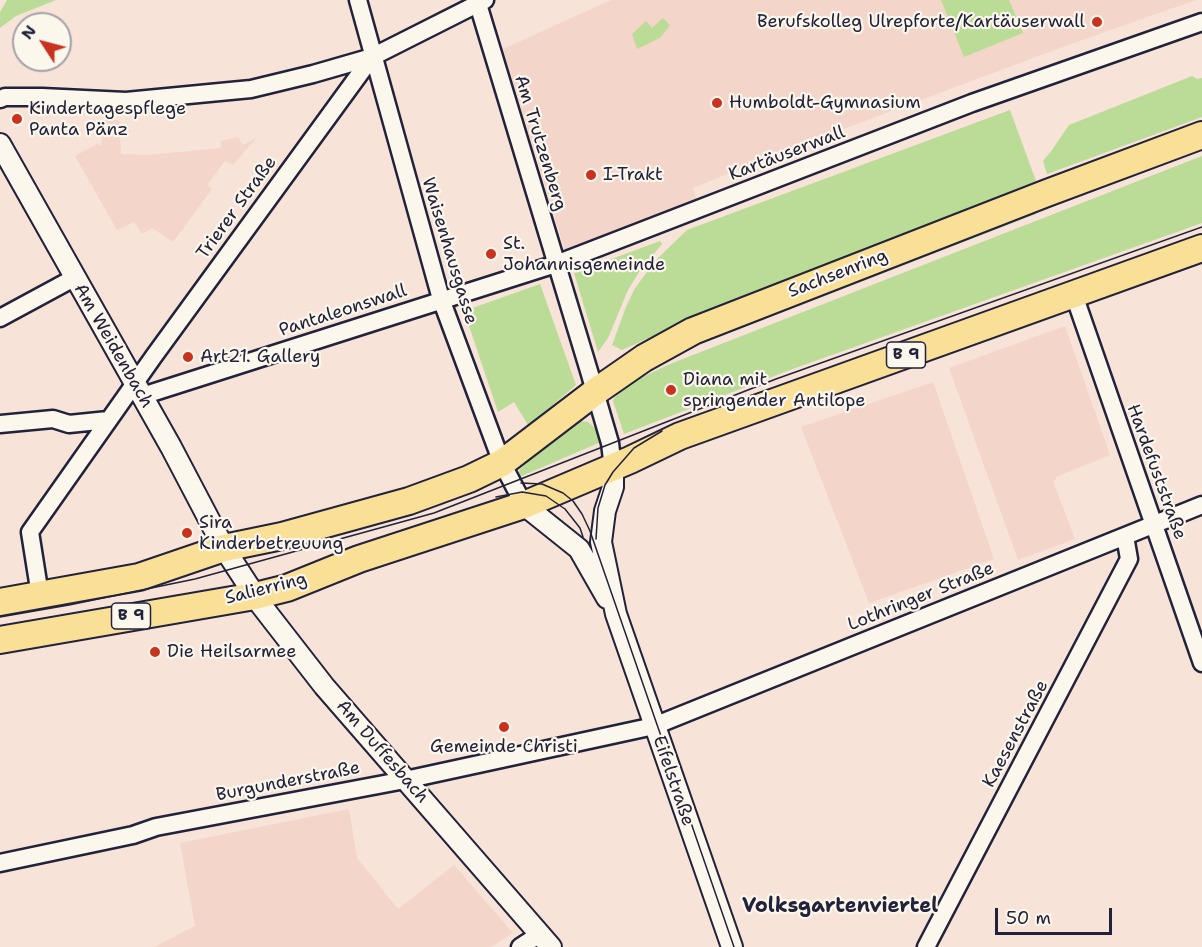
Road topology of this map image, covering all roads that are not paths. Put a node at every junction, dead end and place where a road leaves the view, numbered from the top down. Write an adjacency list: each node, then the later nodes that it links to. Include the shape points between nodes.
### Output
1 (358, 0): 5 (street, Waisenhausgasse)
2 (481, 2): 3 (street); 10 (street, Am Trutzenberg)
3 (456, 6): 5 (street)
4 (1202, 22): 10 (street, Kartäuserwall, via 972,103)
5 (372, 57): 6 (street, via 251,89 126,101); 13 (street, Waisenhausgasse); 15 (street, Trierer Straße)
6 (0, 99)
7 (1202, 135): 16 (main road, Sachsenring / B 9, via 693,331)
8 (0, 144): 11 (street, Am Weidenbach)
9 (1202, 248): 12 (main road, B 9)
10 (556, 264): 13 (street, Pantaleonswall); 16 (street, Am Trutzenberg)
11 (74, 278): 14 (street); 15 (street, Am Weidenbach)
12 (1074, 295): 20 (main road, B 9, via 680,436); 23 (street, Hardefuststraße)
13 (441, 299): 15 (street, Pantaleonswall); 19 (street, Waisenhausgasse)
14 (0, 318)
15 (138, 390): 17 (street); 25 (street, Am Weidenbach)
16 (595, 392): 19 (main road, Sachsenring / B 9); 20 (street, Am Trutzenberg, via 610,443)
17 (108, 420): 18 (street, via 69,424 53,419); 26 (street, via 30,532)
18 (0, 424)
19 (502, 464): 21 (street, Waisenhausgasse); 25 (main road, B 9, via 409,501)
20 (611, 468): 21 (main road, B 9); 29 (street, Eifelstraße, via 613,487 601,542)
21 (524, 505): 27 (main road, Salierring / B 9); 29 (street, Eifelstraße, via 579,549)
22 (1202, 505): 23 (street, Lothringer Straße)
23 (1154, 524): 24 (street, Lothringer Straße); 31 (street, Hardefuststraße)
24 (1125, 536): 32 (street, Lothringer Straße); 38 (street, Kaesenstraße, via 1129,559)
25 (224, 548): 26 (main road, B 9, via 139,577); 27 (street, Am Duffesbach)
26 (40, 595): 28 (main road, B 9)
27 (255, 596): 30 (main road, Salierring / B 9); 33 (street, Am Duffesbach)
28 (0, 602)
29 (616, 614): 32 (street, Eifelstraße)
30 (0, 640)
31 (1202, 663)
32 (654, 726): 33 (street, Burgunderstraße); 37 (street, Eifelstraße)
33 (405, 780): 34 (street, Burgunderstraße, via 156,827); 35 (street, Am Duffesbach)
34 (0, 863)
35 (545, 940): 36 (street)
36 (520, 947)
37 (732, 947)
38 (926, 947)

